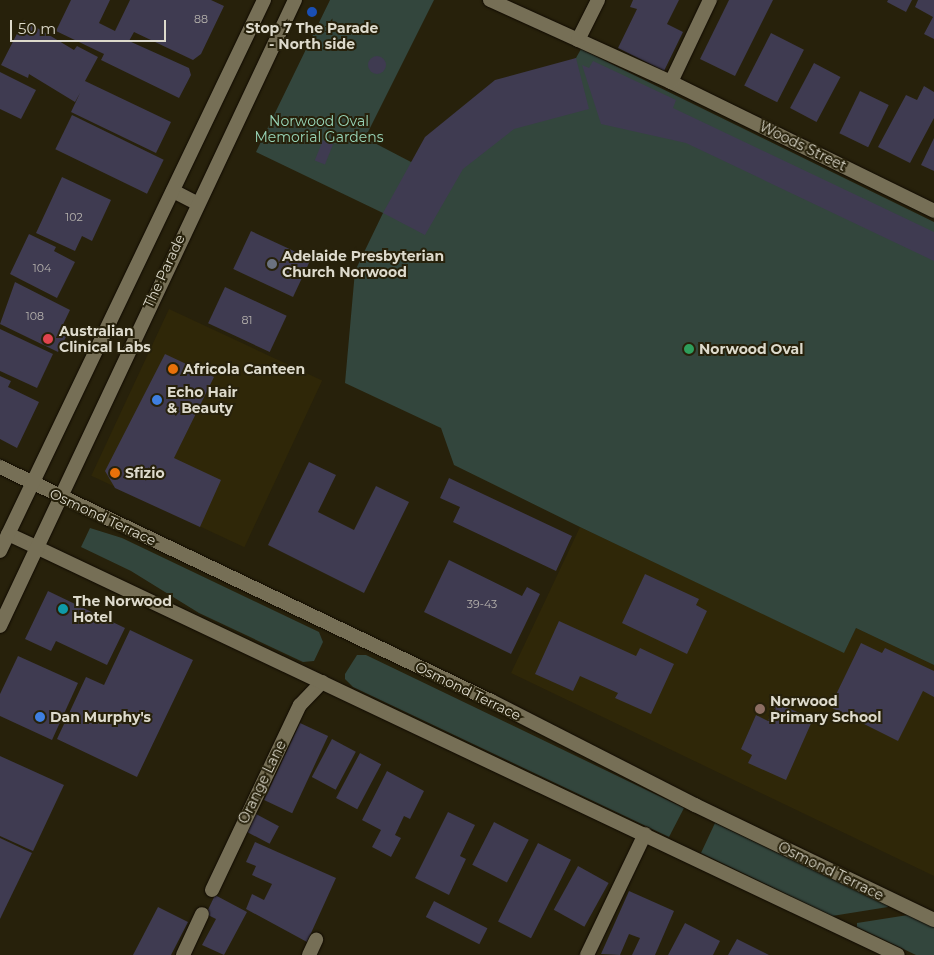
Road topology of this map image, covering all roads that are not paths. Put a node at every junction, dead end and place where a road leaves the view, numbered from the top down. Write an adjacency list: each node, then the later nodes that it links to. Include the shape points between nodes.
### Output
1 (264, 0): 8 (street, The Parade)
2 (295, 0): 9 (street, The Parade)
3 (490, 0): 6 (street, Woods Street)
4 (598, 0): 6 (street)
5 (710, 0): 7 (street)
6 (578, 40): 7 (street, Woods Street)
7 (671, 82): 10 (street, Woods Street)
8 (173, 191): 9 (street); 12 (street, The Parade)
9 (197, 203): 13 (street, The Parade)
10 (934, 211)
11 (0, 467): 12 (street, Osmond Terrace)
12 (32, 483): 13 (street, Osmond Terrace); 14 (street, The Parade)
13 (61, 498): 15 (street, The Parade); 22 (street, Osmond Terrace, via 491,701 702,809)
14 (4, 532): 15 (street); 16 (street, The Parade)
15 (38, 548): 17 (street, The Parade); 18 (street)
16 (0, 551)
17 (0, 626)
18 (322, 682): 19 (street); 20 (street, Orange Lane, via 300,705)
19 (645, 834): 26 (street); 27 (street)
20 (212, 890)
21 (202, 914): 24 (street)
22 (934, 920)
23 (316, 940): 25 (street)
24 (183, 955)
25 (308, 955)
26 (587, 955)
27 (898, 955)

